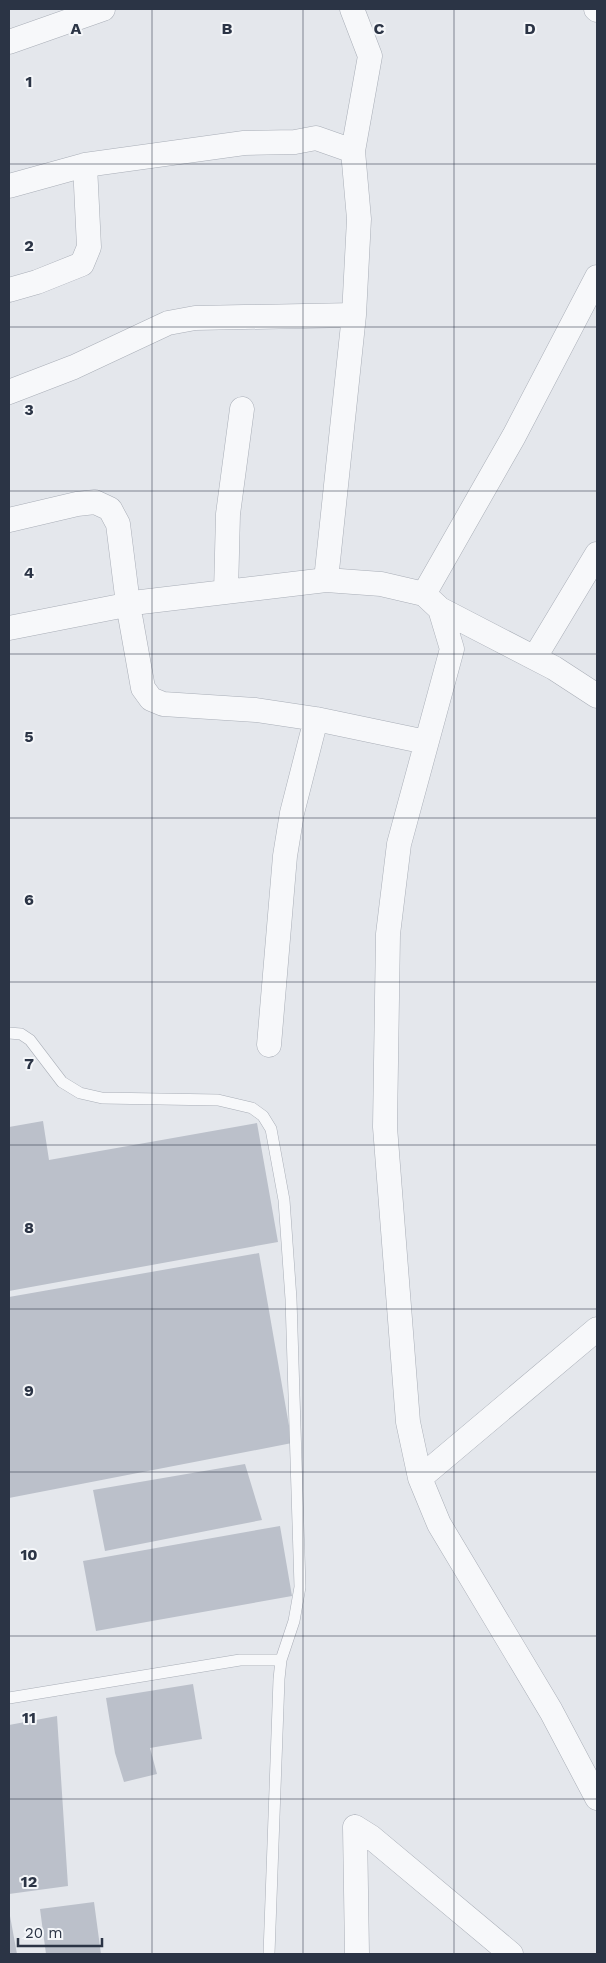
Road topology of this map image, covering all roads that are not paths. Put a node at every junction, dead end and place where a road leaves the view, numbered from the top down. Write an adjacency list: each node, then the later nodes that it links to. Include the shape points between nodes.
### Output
1 (103, 9): 3 (street)
2 (352, 9): 4 (street, via 370,56)
3 (9, 42)
4 (353, 151): 5 (street, via 316,138 295,142 244,143); 9 (street, via 359,219)
5 (85, 165): 6 (street); 8 (street, via 89,247 82,264)
6 (9, 186)
7 (597, 277): 16 (street)
8 (9, 290)
9 (354, 315): 10 (street, via 194,318 168,323 74,367); 14 (street)
10 (9, 392)
11 (242, 409): 15 (street, via 228,514)
12 (9, 520): 17 (street, via 95,502 110,509 118,524)
13 (597, 554): 19 (street)
14 (326, 580): 15 (street); 16 (street, via 381,584)
15 (226, 592): 17 (street)
16 (432, 601): 19 (street); 22 (street, via 452,650)
17 (128, 604): 18 (street); 21 (street, via 143,688 151,699 163,704 256,710)
18 (9, 628)
19 (535, 657): 20 (street)
20 (597, 696)
21 (316, 719): 22 (street); 24 (street, via 284,856)
22 (426, 742): 26 (street, via 399,844 388,934 385,1127 408,1422)
23 (9, 1033): 27 (lane, via 22,1034 30,1040 62,1082 80,1093 102,1098 218,1100 252,1108 263,1116 271,1129 284,1200 291,1299 300,1587)
24 (269, 1045)
25 (597, 1329): 26 (street)
26 (420, 1478): 29 (street, via 439,1524 551,1711)
27 (282, 1660): 28 (lane, via 240,1660); 30 (lane)
28 (9, 1698)
29 (597, 1798)
30 (269, 1954)
31 (357, 1954): 32 (street, via 355,1827 372,1837)
32 (511, 1954)

